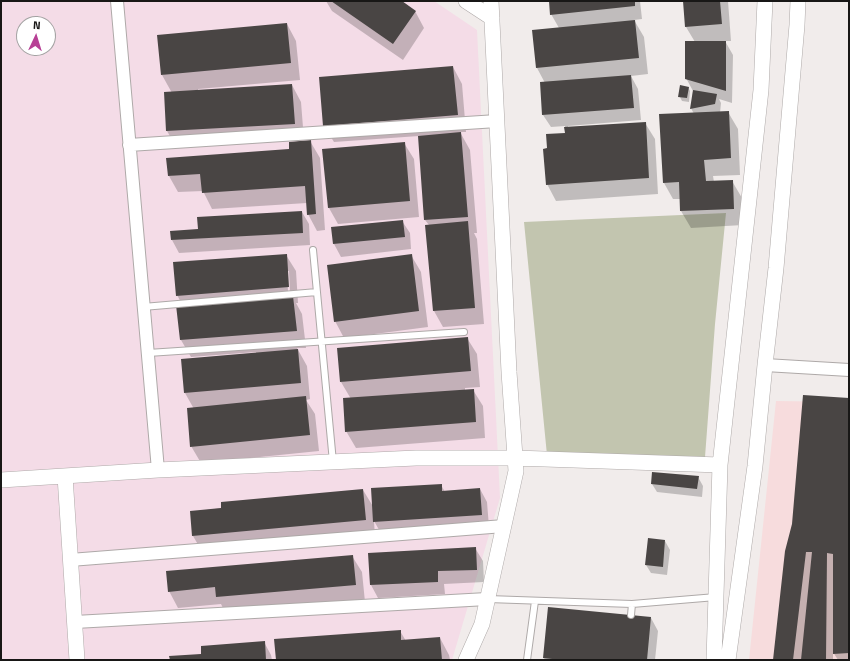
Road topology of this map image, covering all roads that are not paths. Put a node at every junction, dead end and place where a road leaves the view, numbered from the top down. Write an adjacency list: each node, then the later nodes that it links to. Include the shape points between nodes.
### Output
1 (116, 1): 8 (street)
2 (466, 1): 6 (street)
3 (491, 1): 6 (street)
4 (765, 1): 19 (street, via 761,90)
5 (798, 1): 15 (street)
6 (492, 18): 7 (street)
7 (497, 122): 8 (street); 17 (street)
8 (129, 145): 11 (street)
9 (313, 250): 10 (lane)
10 (316, 292): 11 (lane); 13 (lane)
11 (144, 307): 14 (street)
12 (464, 332): 13 (lane)
13 (321, 341): 14 (lane); 18 (lane)
14 (148, 354): 20 (street)
15 (765, 365): 16 (street); 35 (street, via 755,466)
16 (849, 370)
17 (515, 458): 18 (street, via 416,458); 19 (street); 23 (street, via 516,471)
18 (333, 462): 20 (street)
19 (720, 465): 25 (street)
20 (158, 470): 21 (street)
21 (65, 476): 22 (street); 24 (street)
22 (1, 480)
23 (504, 526): 24 (street); 26 (street)
24 (70, 560): 30 (street)
25 (716, 597): 28 (lane); 34 (street)
26 (488, 599): 27 (lane); 30 (street); 32 (street, via 482,624)
27 (536, 601): 28 (lane); 33 (lane)
28 (632, 604): 29 (lane)
29 (631, 615)
30 (74, 622): 31 (street)
31 (77, 660)
32 (466, 660)
33 (527, 660)
34 (714, 660)
35 (728, 660)

